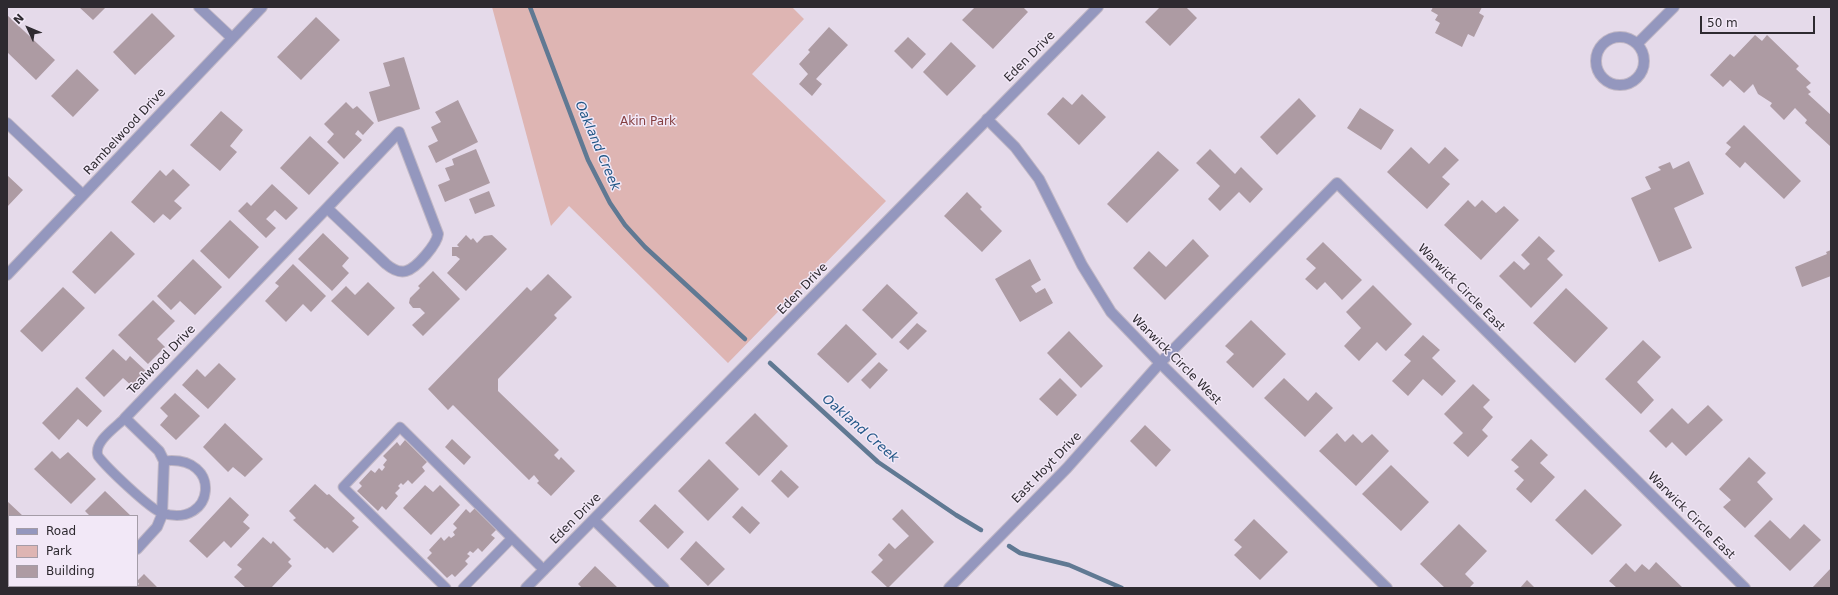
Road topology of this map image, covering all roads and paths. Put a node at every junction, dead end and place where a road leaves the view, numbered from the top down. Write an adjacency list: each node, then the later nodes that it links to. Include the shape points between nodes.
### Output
1 (199, 7): 5 (street)
2 (262, 7): 5 (street, Rambelwood Drive)
3 (1098, 7): 7 (street, Eden Drive)
4 (1674, 7): 6 (street)
5 (232, 38): 9 (street, Rambelwood Drive)
6 (1637, 44): 6 (street, via 1623,37 1608,41 1602,46 1596,61 1597,69 1606,81 1621,85 1629,83 1641,73 1644,58)
7 (987, 119): 12 (street, Warwick Circle West, via 1015,148 1038,179 1082,265 1111,312); 16 (street, Eden Drive)
8 (7, 123): 9 (street)
9 (83, 195): 11 (street, Rambelwood Drive)
10 (327, 208): 10 (street, Tealwood Drive, via 386,264 396,270 406,271 412,268 437,240 435,224 399,132); 13 (street, Tealwood Drive)
11 (7, 275)
12 (1160, 363): 24 (street, East Hoyt Drive, via 1067,468); 25 (street, Warwick Circle West); 26 (street, Warwick Circle East, via 1337,184)
13 (125, 418): 14 (street, via 159,450); 15 (lane, via 98,445 97,454 146,502)
14 (164, 461): 15 (street); 15 (lane, via 176,459 196,468 205,484 205,495 192,512 174,515)
15 (163, 513): 18 (street, via 159,524)
16 (594, 520): 19 (street, Eden Drive); 23 (street)
17 (512, 538): 19 (lane); 20 (lane, via 400,427 343,487); 21 (lane)
18 (138, 548)
19 (544, 570): 22 (street, Eden Drive)
20 (446, 588)
21 (463, 588)
22 (526, 588)
23 (664, 588)
24 (949, 588)
25 (1387, 588)
26 (1745, 588)

